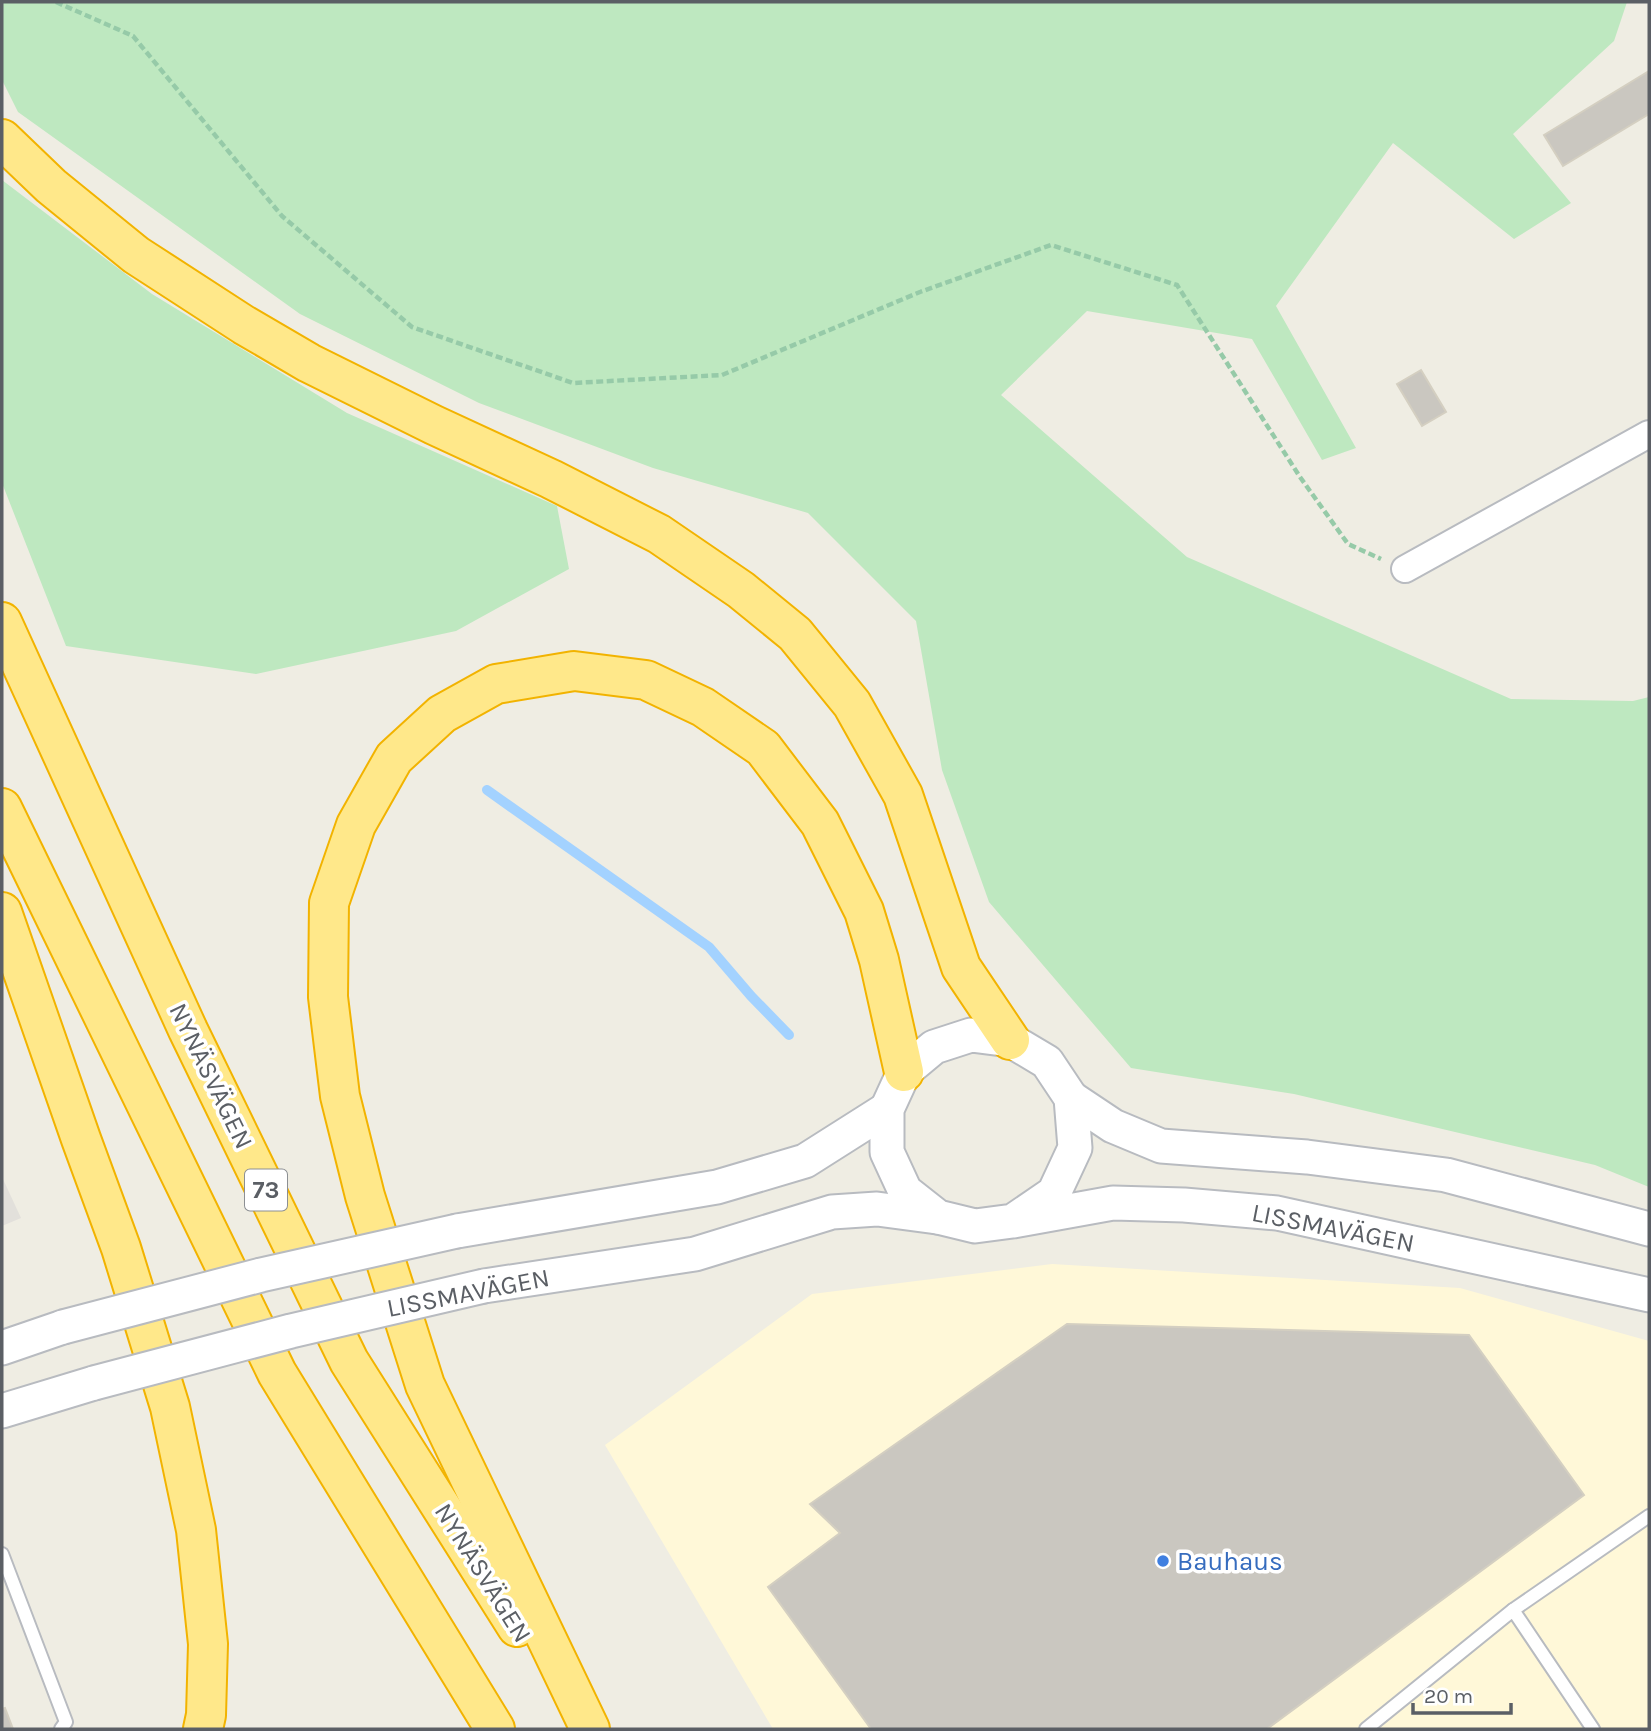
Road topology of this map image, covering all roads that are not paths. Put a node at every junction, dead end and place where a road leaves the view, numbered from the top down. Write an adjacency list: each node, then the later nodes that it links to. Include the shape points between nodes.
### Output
1 (2, 139): 7 (highway, via 136,255 244,326 309,363 659,534 795,634 852,704 903,795 961,967)
2 (1649, 434): 3 (street)
3 (1405, 569)
4 (2, 622): 23 (highway, NYNÄSVÄGEN / 73, via 188,1030 349,1361)
5 (2, 808): 22 (highway, via 277,1373)
6 (2, 912): 21 (highway, via 121,1248 170,1407 196,1530 208,1644)
7 (1010, 1040): 8 (street, via 971,1035 934,1046); 9 (street, via 1047,1062)
8 (904, 1072): 10 (street); 24 (highway, via 864,911 820,823 763,748 702,707 646,680 574,671 496,684 442,714 394,758 356,825 329,903 328,997 340,1097 365,1196 425,1385)
9 (1071, 1098): 12 (street, via 1075,1148 1054,1193); 13 (street, via 1113,1126 1161,1146 1307,1157 1446,1175)
10 (887, 1109): 11 (street, via 887,1152 905,1191); 15 (street, bridge, via 805,1161 718,1187 457,1231 261,1275 63,1327)
11 (938, 1217): 12 (street, via 975,1226); 16 (street, LISSMAVÄGEN, bridge, via 877,1209 832,1212 695,1254 484,1286 291,1331)
12 (1013, 1221): 14 (street, LISSMAVÄGEN, via 1113,1203 1277,1213)
13 (1649, 1229)
14 (1649, 1295)
15 (2, 1348)
16 (2, 1411)
17 (1649, 1516): 19 (lane)
18 (2, 1554): 20 (lane, via 66,1722)
19 (1513, 1611): 25 (lane); 26 (lane)
20 (61, 1729)
21 (203, 1729)
22 (495, 1729)
23 (581, 1729)
24 (590, 1729)
25 (1366, 1729)
26 (1593, 1729)

